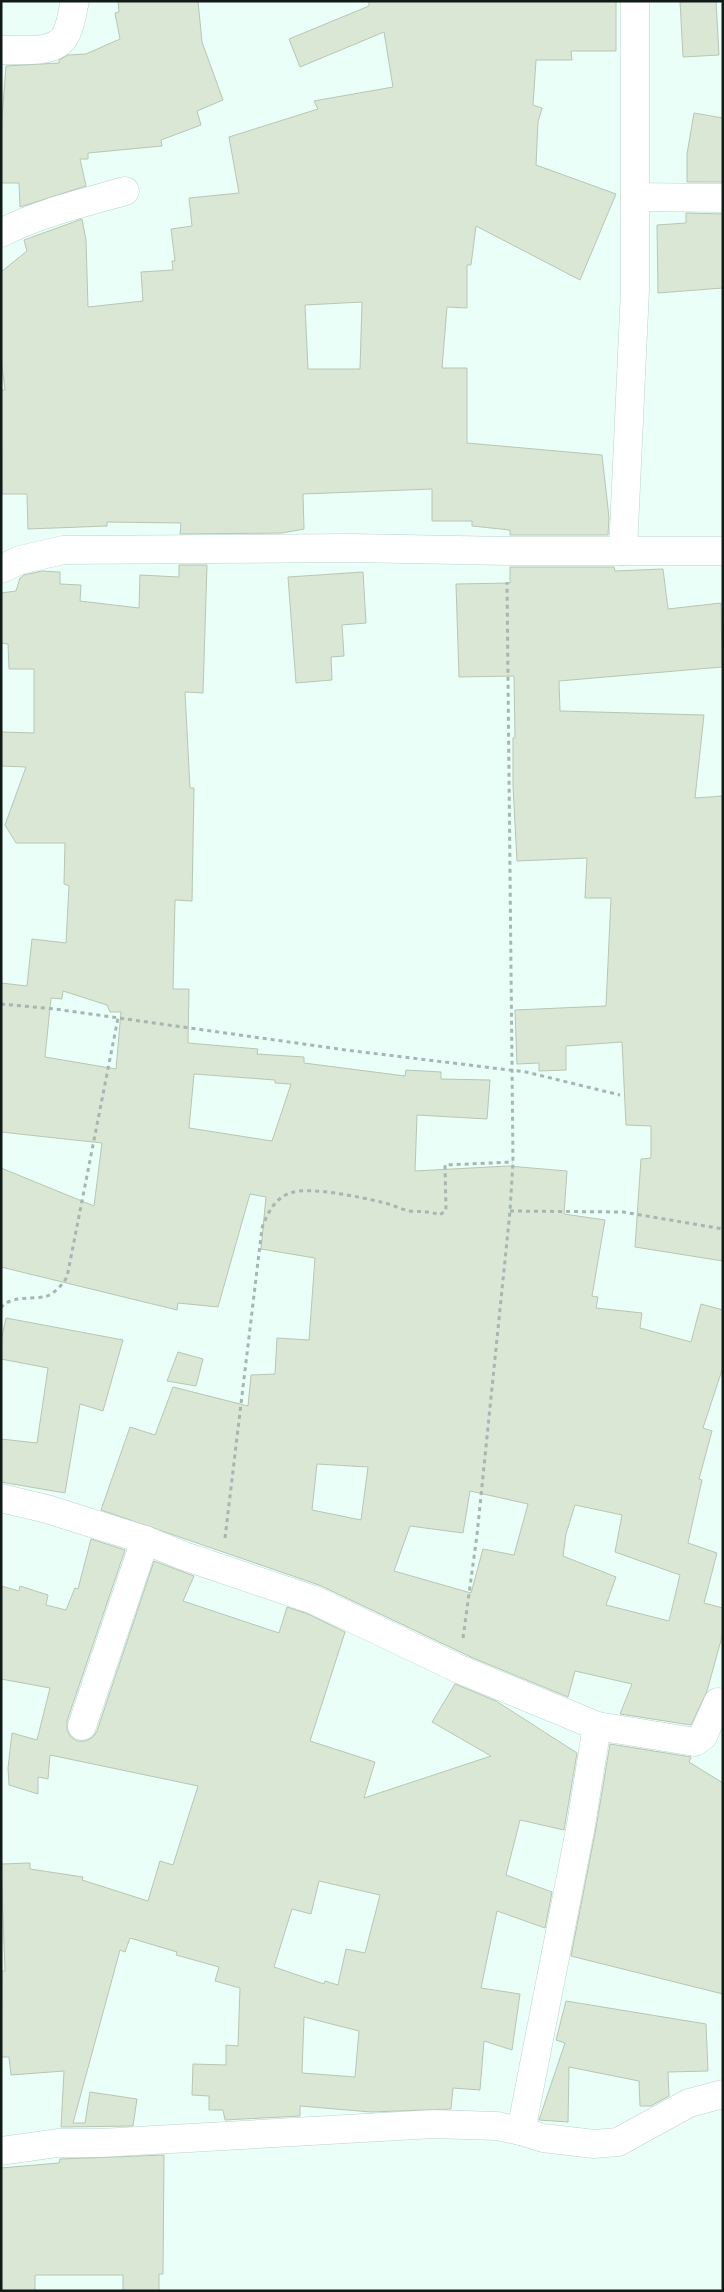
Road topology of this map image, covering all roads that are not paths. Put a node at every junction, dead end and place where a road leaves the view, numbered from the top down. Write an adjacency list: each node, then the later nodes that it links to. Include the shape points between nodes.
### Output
1 (75, 1): 3 (street, via 65,36 56,45)
2 (635, 1): 5 (street)
3 (1, 50)
4 (125, 190): 7 (street)
5 (635, 197): 6 (street); 8 (street, via 635,289)
6 (723, 198)
7 (6, 224)
8 (623, 551): 9 (street); 10 (street, via 353,548 63,550 20,560)
9 (723, 552)
10 (1, 569)
11 (1, 1498): 12 (street)
12 (145, 1540): 14 (street); 15 (street, via 314,1600 459,1669)
13 (721, 1699): 15 (street, via 703,1736 695,1742)
14 (82, 1726)
15 (597, 1726): 17 (street)
16 (723, 2094): 17 (street, via 690,2103 618,2142 594,2144 543,2138)
17 (521, 2131): 18 (street, via 497,2126 434,2124 58,2144)
18 (1, 2151)

